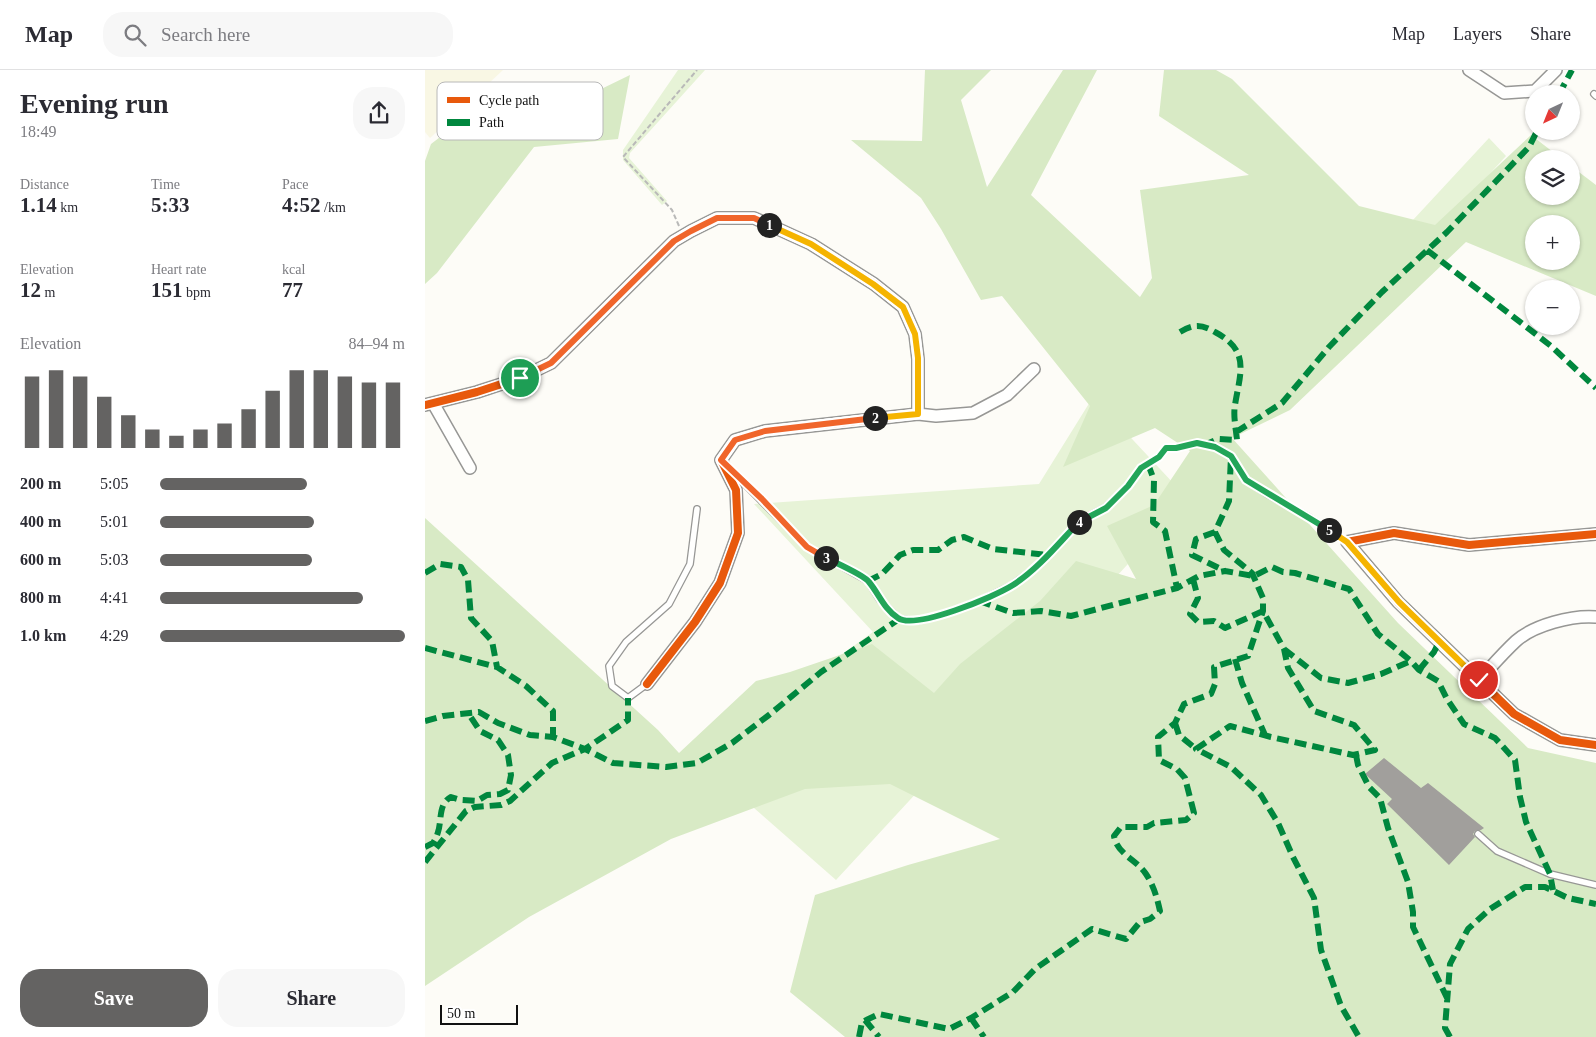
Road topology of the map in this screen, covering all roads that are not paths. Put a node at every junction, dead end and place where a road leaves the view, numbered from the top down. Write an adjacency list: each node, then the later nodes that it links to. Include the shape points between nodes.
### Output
1 (1469, 70): 2 (street, via 1504,93 1535,91)
2 (1556, 70)
3 (1034, 369): 5 (street, via 1007,395 973,413)
4 (429, 404): 5 (street, via 520,378 551,363 674,241 717,218 754,218 811,244 903,307 915,334); 7 (street)
5 (918, 414): 6 (street, via 765,431 735,440)
6 (721, 460): 10 (lane, via 807,547 868,581 880,600 899,619 917,621 947,613 1012,586 1040,564 1081,520 1106,508 1141,468 1159,457 1166,448 1197,443 1215,447 1231,456 1246,480); 13 (street, via 736,490 738,533 720,583 695,622)
7 (470, 468)
8 (697, 509): 13 (lane, via 689,564 669,604 626,642 609,666 612,686 629,698)
9 (1596, 534): 10 (street, via 1469,545 1395,533)
10 (1347, 542): 12 (street, via 1399,602)
11 (1596, 617): 12 (street, via 1546,624 1518,640)
12 (1479, 680): 14 (street, via 1514,714 1560,740)
13 (647, 684)
14 (1596, 745)
15 (1478, 834): 16 (lane, via 1497,851 1549,874)
16 (1596, 885)

